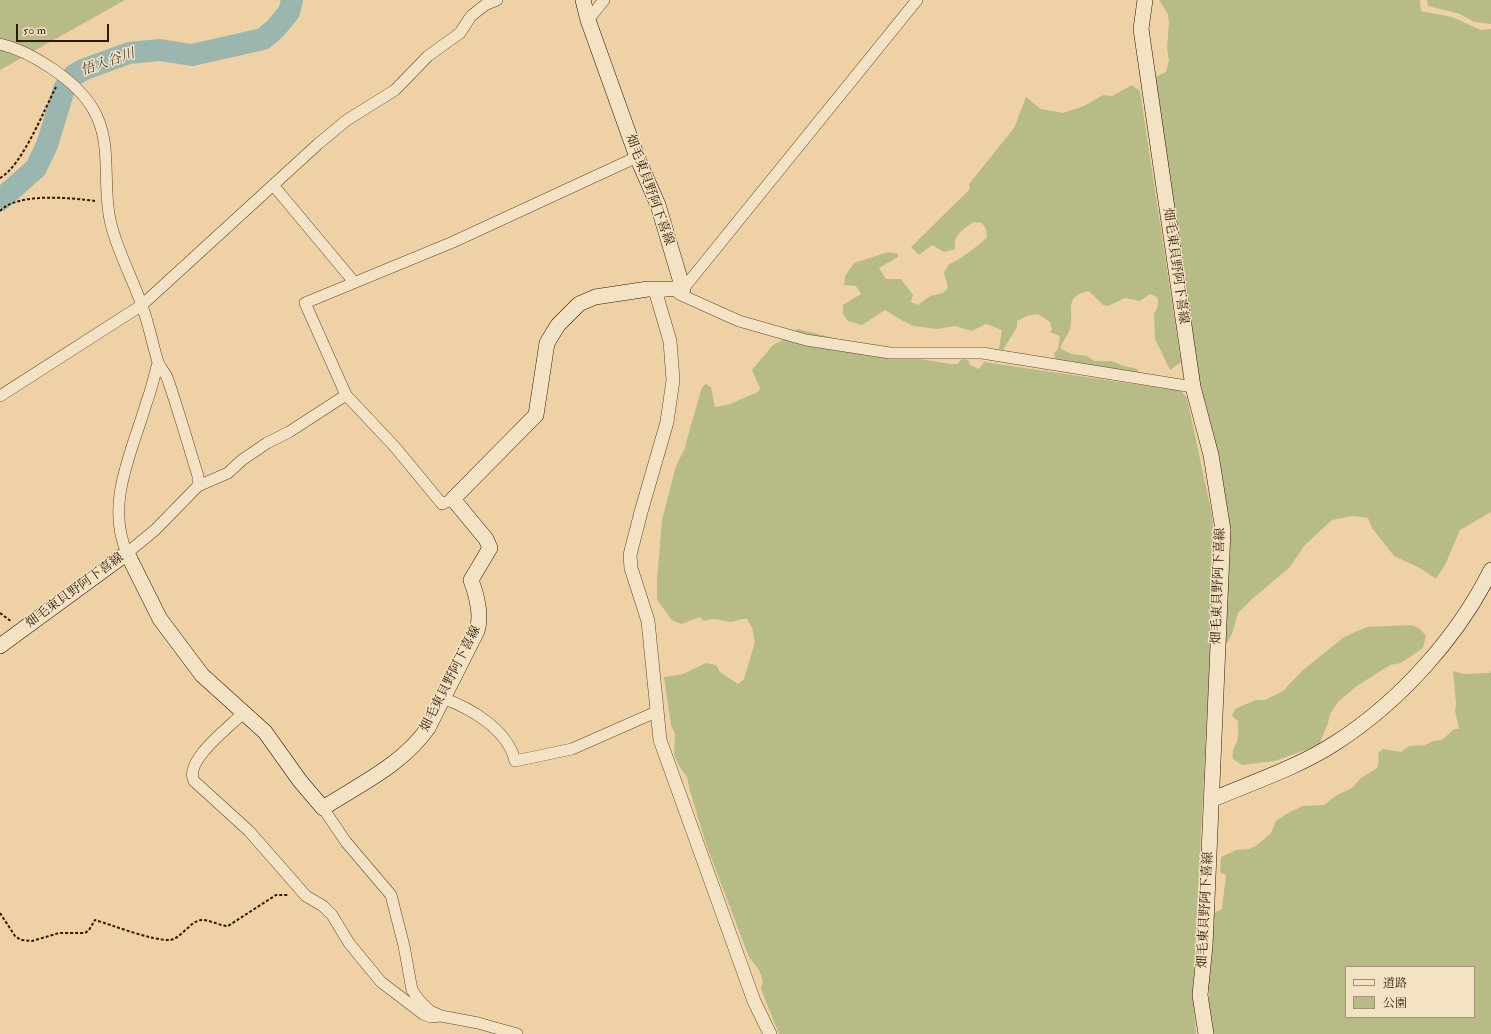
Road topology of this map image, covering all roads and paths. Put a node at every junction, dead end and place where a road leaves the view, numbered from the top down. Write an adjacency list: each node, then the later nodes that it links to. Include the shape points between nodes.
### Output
1 (497, 0): 11 (street, via 485,5 471,16 460,33 428,56 395,90 346,120)
2 (583, 0): 6 (main road, 畑毛東貝野阿下喜線)
3 (604, 0): 6 (street)
4 (917, 0): 15 (street)
5 (1145, 0): 18 (main road, 畑毛東貝野阿下喜線, via 1141,29)
6 (588, 20): 9 (main road, 畑毛東貝野阿下喜線)
7 (0, 44): 8 (street, via 25,54)
8 (62, 76): 10 (path, via 21,156 10,171); 12 (street, via 93,109 103,135)
9 (637, 157): 14 (street, via 507,218); 15 (main road, 畑毛東貝野阿下喜線, via 658,205)
10 (0, 178)
11 (273, 185): 14 (street); 16 (street)
12 (107, 202): 13 (path, via 73,198 29,199 4,206); 16 (street, via 114,235)
13 (0, 211)
14 (354, 282): 20 (street, via 305,303)
15 (683, 289): 18 (street, via 679,294 739,321 806,340 890,353 982,353); 22 (main road, via 648,289 595,297 579,304 558,325 547,343 536,415); 27 (street, via 655,290 670,341 673,380 667,422 630,555 633,575 648,621)
16 (142, 305): 17 (street); 19 (street)
17 (158, 363): 21 (street, via 168,378 198,476); 23 (street, via 122,480 119,517 122,541)
18 (1192, 387): 29 (main road, 畑毛東貝野阿下喜線, via 1211,455 1223,530)
19 (0, 396)
20 (346, 396): 21 (street, via 267,443 228,473); 22 (street, via 395,447 442,504)
21 (198, 486): 23 (street)
22 (453, 499): 26 (main road, 畑毛東貝野阿下喜線, via 486,539 490,548 471,580 480,622)
23 (127, 553): 25 (main road, 畑毛東貝野阿下喜線); 28 (main road, 畑毛東貝野阿下喜線, via 160,619 202,675)
24 (1491, 570): 29 (main road, via 1438,651 1408,684 1373,715 1337,742 1296,765)
25 (0, 646)
26 (442, 698): 27 (street, via 458,704 499,733 509,744 515,761 572,749); 30 (main road, 畑毛東貝野阿下喜線, via 428,728 412,747 387,768)
27 (656, 712): 35 (street, via 660,740 669,768 754,1001)
28 (243, 713): 30 (main road, 畑毛東貝野阿下喜線, via 265,732); 31 (street, via 200,754 192,777 249,832)
29 (1211, 800): 36 (main road, 畑毛東貝野阿下喜線, via 1205,946 1200,995)
30 (323, 808): 33 (street, via 346,842 391,896 412,990 430,1011)
31 (302, 892): 32 (path, via 276,895 235,924 228,926 202,920 170,940 135,933 95,920 85,932 59,933 32,941 21,940 15,936); 33 (street, via 324,906 351,946 389,989 423,1014 431,1017)
32 (0, 913)
33 (441, 1016): 34 (street)
34 (517, 1034)
35 (770, 1034)
36 (1206, 1034)

